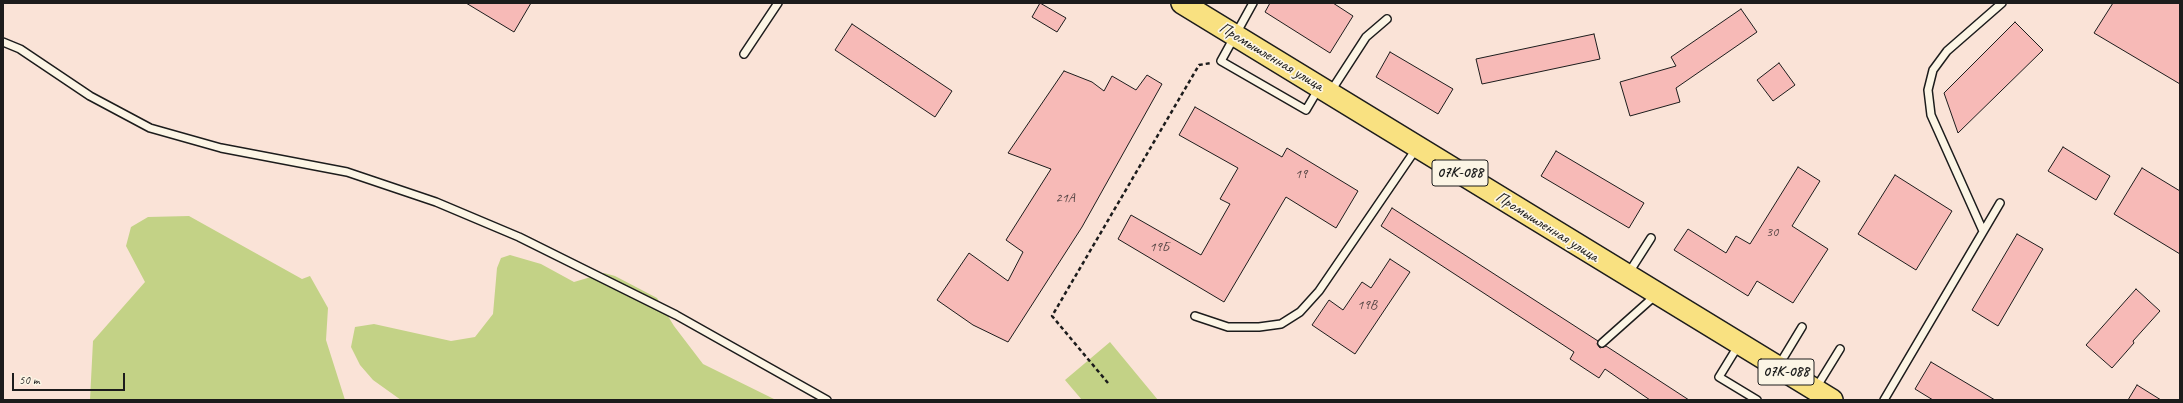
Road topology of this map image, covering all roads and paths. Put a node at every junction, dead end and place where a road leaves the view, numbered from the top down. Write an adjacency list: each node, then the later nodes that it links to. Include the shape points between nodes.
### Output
1 (778, 3): 8 (lane)
2 (1182, 3): 6 (main road, Промышленная улица / 07К-088)
3 (1253, 3): 6 (lane)
4 (2002, 3): 13 (lane, via 1947,51 1933,70 1928,90 1931,114)
5 (1387, 19): 10 (lane, via 1366,36)
6 (1236, 36): 9 (lane); 10 (main road, Промышленная улица / 07К-088)
7 (3, 42): 25 (lane, via 20,49 90,96 150,128 221,148 347,172 436,202 519,237 676,315)
8 (744, 54)
9 (1221, 61): 10 (lane, via 1306,110); 23 (path, via 1199,65 1052,316)
10 (1325, 90): 11 (main road, Промышленная улица / 07К-088)
11 (1418, 147): 15 (main road, Промышленная улица / 07К-088); 17 (lane, via 1319,291 1300,312 1281,324 1259,327 1228,327)
12 (2000, 203): 13 (lane)
13 (1984, 231): 27 (lane)
14 (1651, 238): 15 (lane)
15 (1626, 276): 16 (main road, Промышленная улица / 07К-088)
16 (1657, 294): 19 (lane); 20 (main road, Промышленная улица / 07К-088)
17 (1195, 316)
18 (1802, 326): 22 (lane)
19 (1602, 344)
20 (1739, 344): 22 (main road, Промышленная улица / 07К-088); 26 (lane, via 1719,378)
21 (1840, 349): 24 (lane)
22 (1778, 367): 24 (main road, Промышленная улица / 07К-088)
23 (1108, 383)
24 (1823, 395)
25 (827, 400)
26 (1757, 400)
27 (1884, 400)

